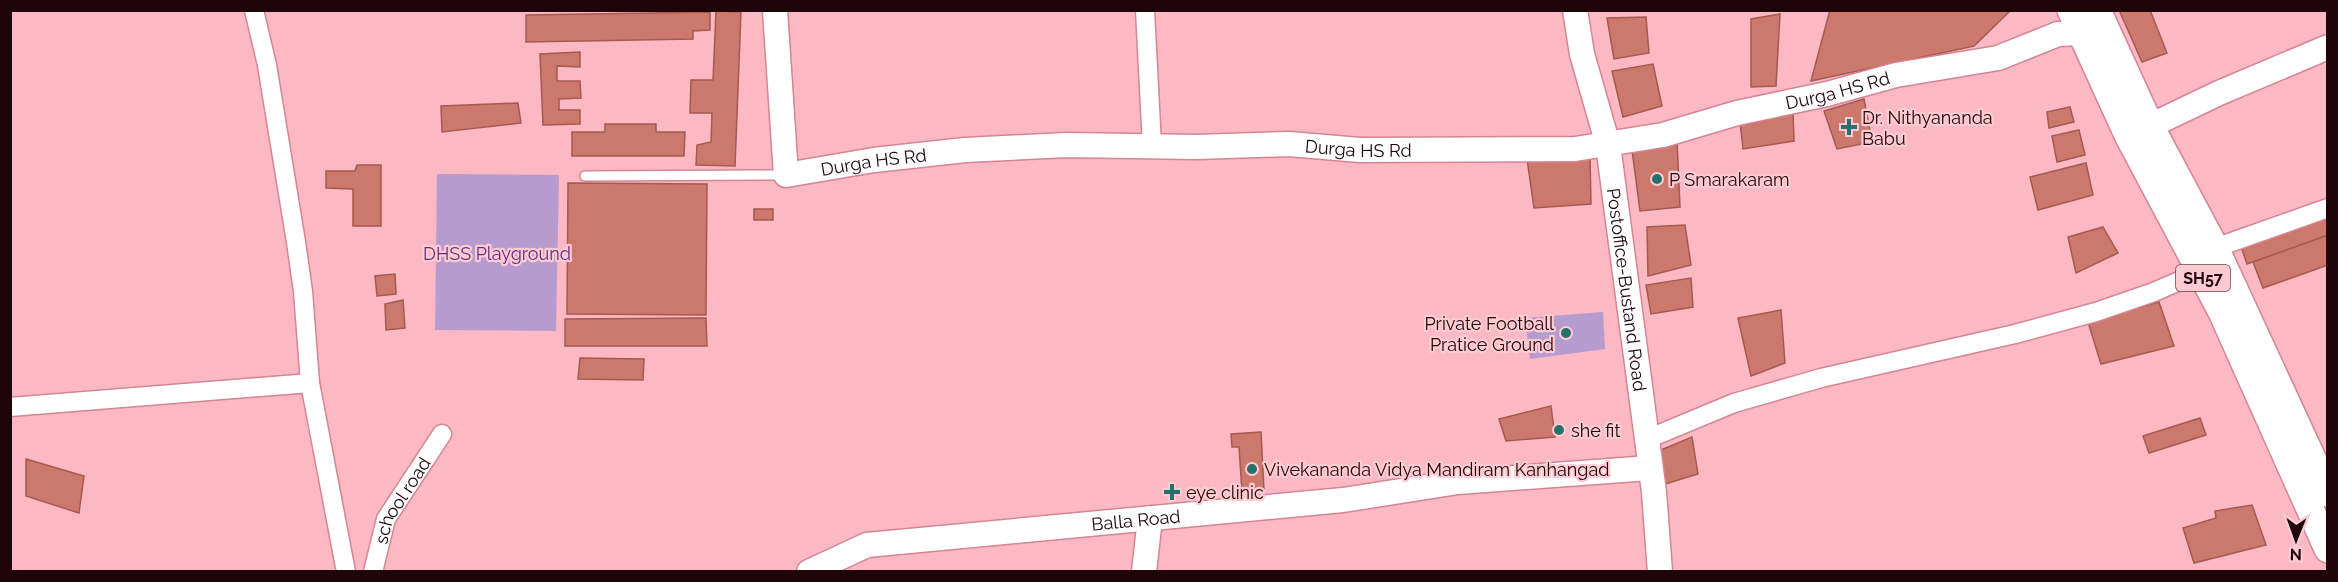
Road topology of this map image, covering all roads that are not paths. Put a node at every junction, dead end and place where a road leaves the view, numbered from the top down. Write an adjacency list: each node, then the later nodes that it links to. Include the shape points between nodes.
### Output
1 (254, 10): 16 (street, via 298,252)
2 (776, 10): 11 (street)
3 (1145, 10): 10 (street)
4 (1575, 10): 9 (street, Postoffice-Bustand Road, via 1582,54)
5 (2097, 10): 8 (main road)
6 (2076, 22): 9 (street, Durga HS Rd, via 2058,34 1998,58 1896,75 1663,135); 15 (main road, SH57, via 2128,135)
7 (2328, 47): 8 (street)
8 (2150, 126): 14 (main road)
9 (1608, 145): 10 (street, Durga HS Rd, via 1575,149 1360,150 1289,144); 19 (street, Postoffice-Bustand Road)
10 (1152, 146): 11 (street, Durga HS Rd, via 965,150)
11 (786, 175): 12 (lane)
12 (585, 176)
13 (2328, 208): 14 (street)
14 (2215, 248): 21 (main road)
15 (2200, 272): 19 (street, via 2084,315 1821,378 1734,403); 23 (main road, SH57, via 2236,342)
16 (310, 383): 17 (street); 24 (street)
17 (10, 407)
18 (442, 434): 25 (street, school road, via 386,519)
19 (1645, 440): 20 (street, Postoffice-Bustand Road)
20 (1649, 468): 22 (street, Balla Road, via 1458,482 1342,500); 28 (street, Postoffice-Bustand Road)
21 (2328, 493)
22 (1150, 518): 26 (street, Balla Road, via 867,545); 27 (street)
23 (2328, 549)
24 (346, 572)
25 (373, 572)
26 (809, 572)
27 (1144, 572)
28 (1660, 572)

